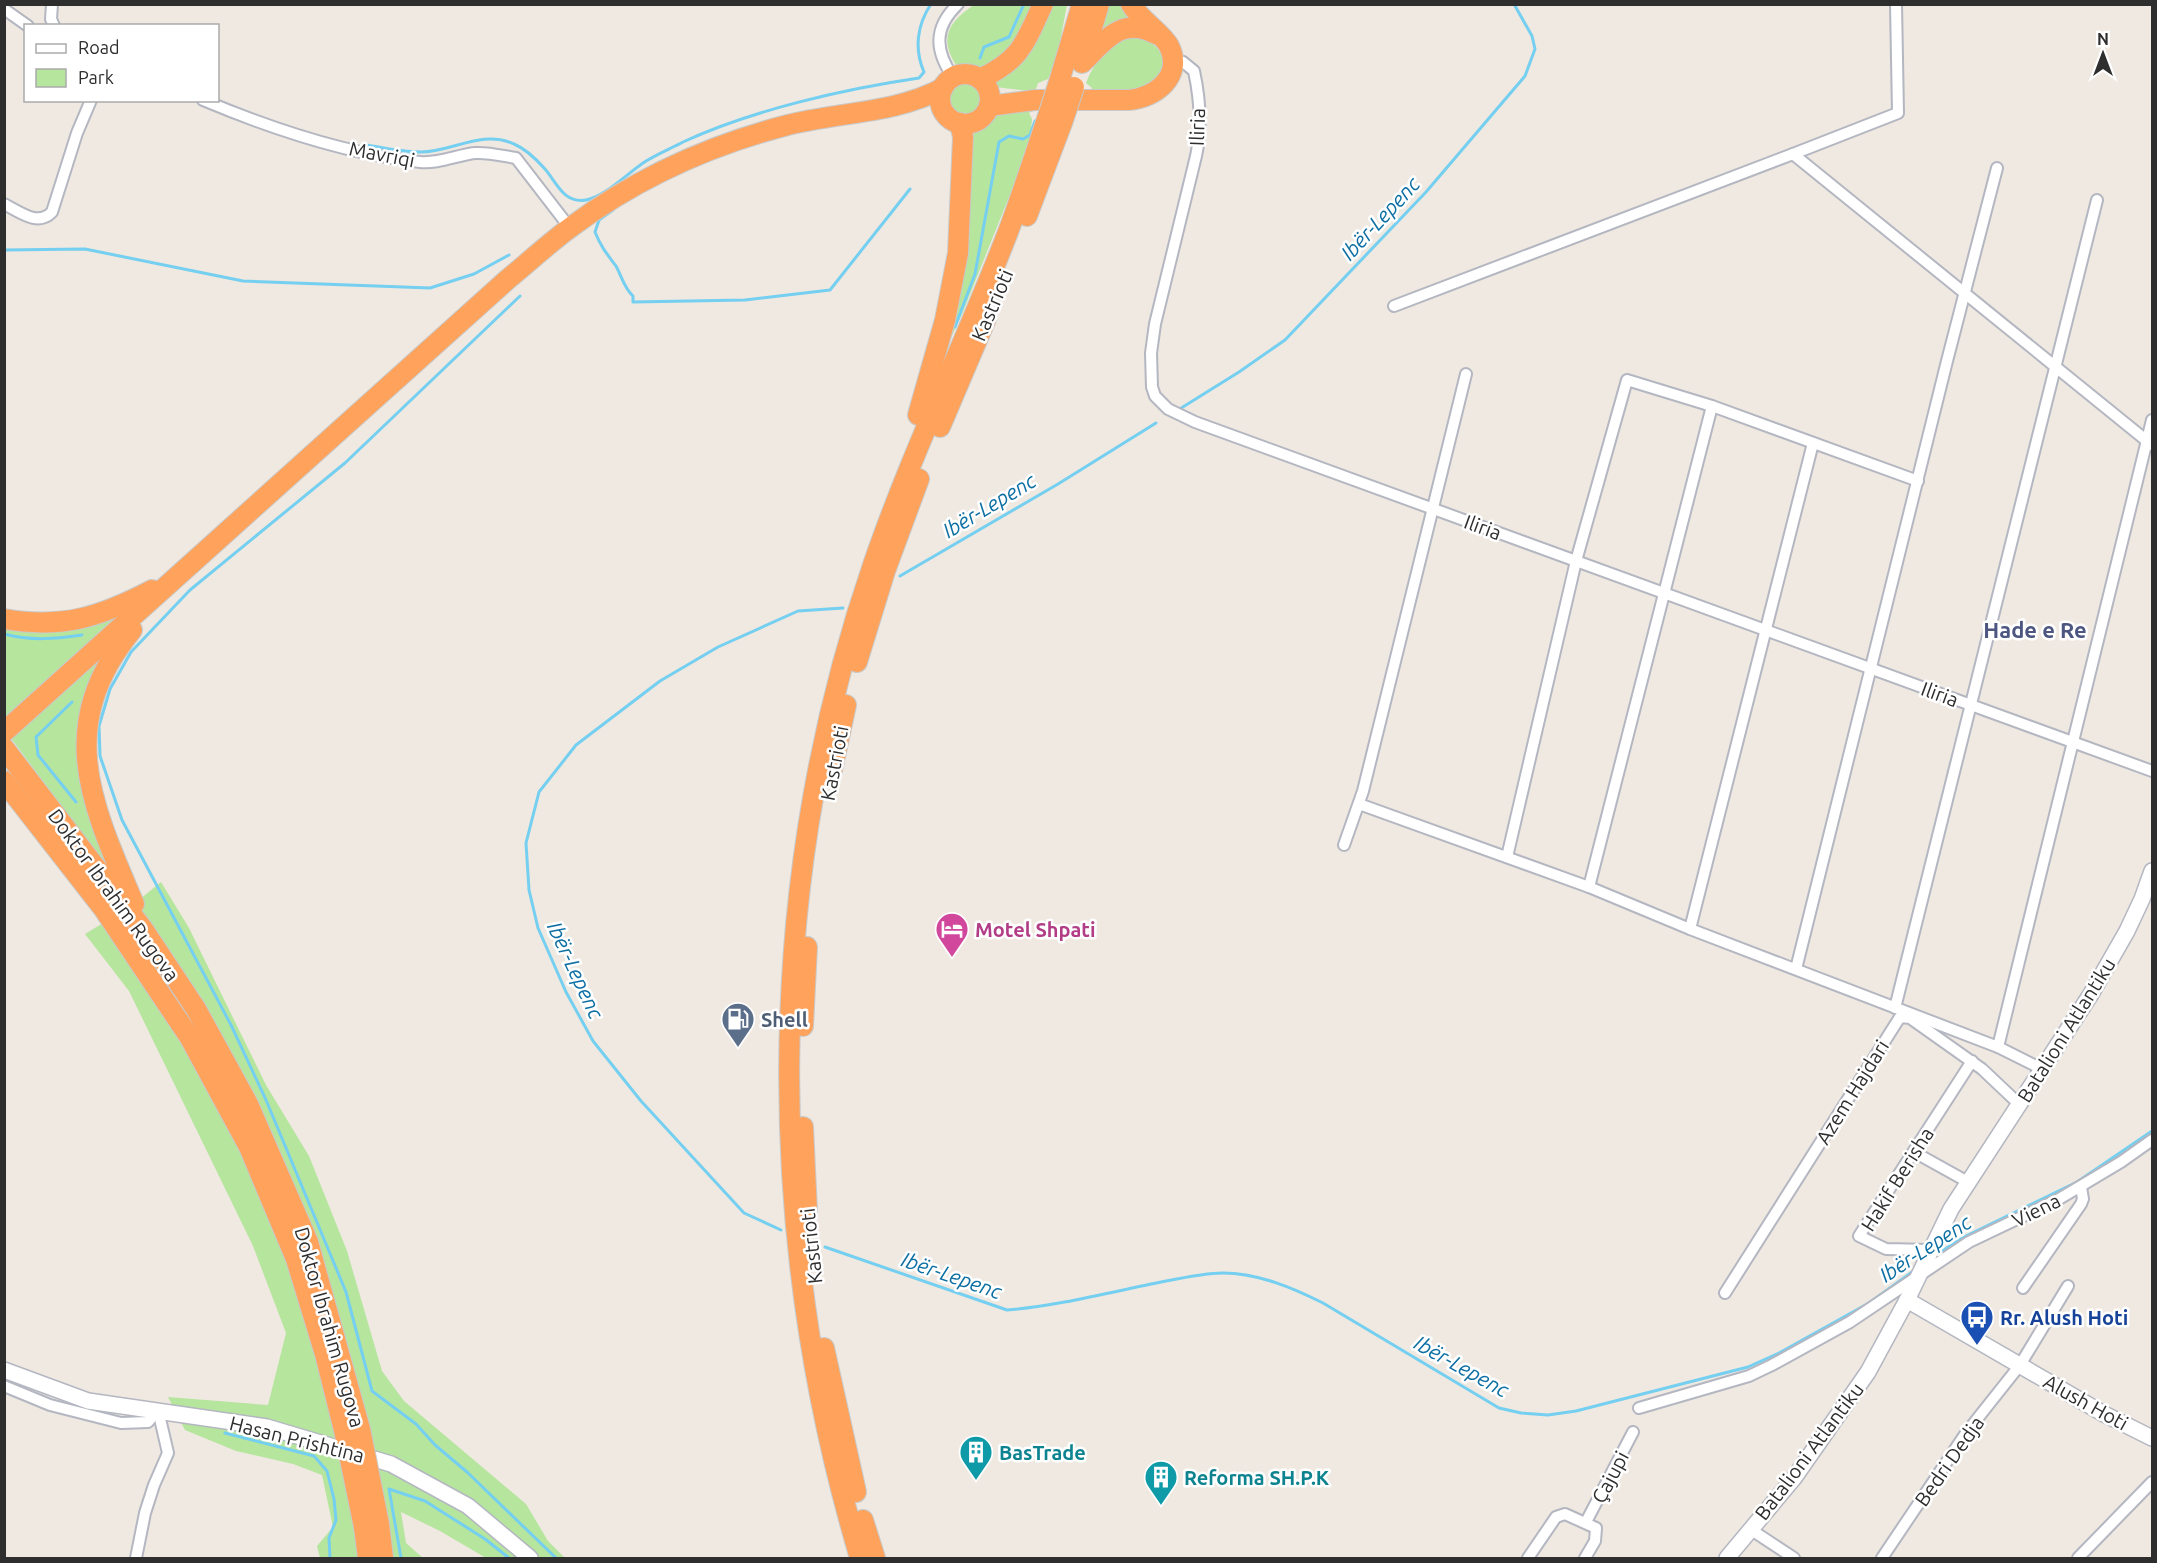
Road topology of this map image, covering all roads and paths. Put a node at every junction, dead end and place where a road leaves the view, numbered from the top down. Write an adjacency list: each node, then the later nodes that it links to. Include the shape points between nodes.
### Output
1 (52, 4): 10 (street)
2 (958, 4): 14 (street, via 941,27 939,41)
3 (1043, 4): 16 (highway, via 1024,46 1001,69)
4 (1082, 4): 15 (highway, Kastrioti)
5 (1099, 4): 13 (highway, Kastrioti)
6 (1131, 4): 11 (highway)
7 (1896, 4): 22 (street, via 1898,113)
8 (4, 9): 9 (street)
9 (25, 24)
10 (53, 24)
11 (1163, 39): 12 (highway); 13 (highway, via 1128,27 1118,30)
12 (1172, 60): 16 (highway, via 1165,85 1143,99 1035,100); 36 (street, Iliria, via 1183,62 1194,71 1200,123 1155,324 1151,353 1155,396 1168,409 1188,419)
13 (1082, 63): 15 (highway, Kastrioti)
14 (948, 83): 16 (highway, via 967,75); 19 (highway, via 928,96); 20 (highway, via 941,104)
15 (1067, 85): 21 (highway, Kastrioti, bridge)
16 (986, 92): 20 (highway, via 981,118 967,124)
17 (90, 102): 25 (street, via 47,218 37,220)
18 (208, 102): 26 (street, Mavriqi, via 321,142 423,163 477,153 516,158)
19 (883, 108): 20 (highway); 26 (highway, via 786,126 731,143 661,172)
20 (952, 118): 37 (highway, via 963,137 960,226 952,286)
21 (1054, 121): 37 (highway, Kastrioti); 90 (highway, Kastrioti, via 1020,236 924,466 885,571 845,709 812,899 803,1021 802,1117 808,1215 824,1350 851,1475)
22 (1793, 154): 27 (street); 28 (street)
23 (1997, 168): 27 (street)
24 (2097, 200): 29 (street)
25 (4, 204)
26 (570, 228): 39 (highway)
27 (1965, 293): 29 (street); 35 (street)
28 (1394, 306)
29 (2056, 365): 34 (street); 44 (street)
30 (1466, 374): 36 (street)
31 (1712, 406): 33 (street); 38 (street, via 1627,380); 40 (street)
32 (2152, 420): 34 (street)
33 (1813, 443): 35 (street); 42 (street)
34 (2150, 443): 46 (street)
35 (1918, 481): 43 (street)
36 (1433, 509): 38 (street, Iliria); 50 (street)
37 (889, 518): 89 (highway, Kastrioti, via 856,618 823,748 806,834 789,1020 789,1117 799,1263 811,1352)
38 (1576, 561): 40 (street, Iliria); 52 (street)
39 (175, 577): 41 (highway, via 111,610 83,619 58,623); 45 (highway); 55 (highway, via 104,668 89,713 86,740 87,768 97,813)
40 (1663, 593): 42 (street, Iliria); 54 (street)
41 (4, 619)
42 (1764, 630): 43 (street, Iliria); 56 (street)
43 (1870, 669): 44 (street, Iliria); 57 (street)
44 (1972, 705): 46 (street, Iliria); 58 (street)
45 (7, 729)
46 (2072, 741): 48 (street, Iliria); 59 (street)
47 (4, 748): 55 (highway, Doktor Ibrahim Rugova)
48 (2152, 771)
49 (4, 781): 78 (highway, Doktor Ibrahim Rugova, via 103,908 190,1038 249,1147 296,1258)
50 (1359, 804): 51 (street); 52 (street)
51 (1344, 845)
52 (1507, 857): 54 (street)
53 (2152, 871): 61 (street, Batalioni Atlantiku, via 2123,939)
54 (1589, 887): 56 (street)
55 (143, 929): 78 (highway, Doktor Ibrahim Rugova, via 196,1009 248,1104 308,1242)
56 (1690, 929): 57 (street)
57 (1796, 969): 58 (street)
58 (1895, 1008): 59 (street)
59 (1998, 1047): 61 (street)
60 (1972, 1060): 62 (street, Azem Hajdari); 64 (street, Hakif Berisha); 71 (street, Azem Hajdari, via 1910,1018 1897,1019)
61 (2042, 1069): 62 (street, Batalioni Atlantiku)
62 (2019, 1104): 65 (street, Batalioni Atlantiku)
63 (2152, 1140): 66 (street, Viena)
64 (1914, 1152): 65 (street); 67 (street, Hakif Berisha, via 1859,1236 1886,1249)
65 (1968, 1182): 67 (street, Batalioni Atlantiku)
66 (2081, 1186): 68 (street, Viena, via 1969,1242); 70 (street, via 2081,1204)
67 (1930, 1250): 68 (street, Batalioni Atlantiku)
68 (1919, 1274): 72 (street, Batalioni Atlantiku); 76 (street, via 1850,1322 1749,1376)
69 (2068, 1286): 73 (street)
70 (2023, 1288)
71 (1725, 1293)
72 (1907, 1300): 73 (street, Alush Hoti); 84 (street, Batalioni Atlantiku, via 1868,1372 1794,1478)
73 (2020, 1365): 80 (street, Alush Hoti); 95 (street, Bedri Dedja, via 1966,1433)
74 (4, 1370): 77 (street, Hasan Prishtina, via 88,1401)
75 (4, 1386): 77 (street, via 50,1405 121,1423 148,1422)
76 (1639, 1408)
77 (159, 1410): 85 (street, via 168,1453 145,1513); 88 (street, Hasan Prishtina, via 267,1427 391,1464 468,1506)
78 (352, 1430): 83 (highway, Doktor Ibrahim Rugova, bridge)
79 (1634, 1432): 82 (street, Çajupi, via 1594,1507)
80 (2152, 1438)
81 (2152, 1482): 96 (street)
82 (1591, 1525): 91 (street, Çajupi, via 1565,1514 1556,1517); 92 (street, Çajupi, via 1595,1541)
83 (371, 1526): 86 (highway, Doktor Ibrahim Rugova); 87 (highway, Doktor Ibrahim Rugova)
84 (1750, 1529): 93 (street, Batalioni Atlantiku); 94 (street)
85 (136, 1558)
86 (368, 1558)
87 (384, 1558)
88 (530, 1558)
89 (858, 1558)
90 (875, 1558)
91 (1528, 1558)
92 (1585, 1558)
93 (1727, 1558)
94 (1794, 1558)
95 (1882, 1558)
96 (2078, 1558)

